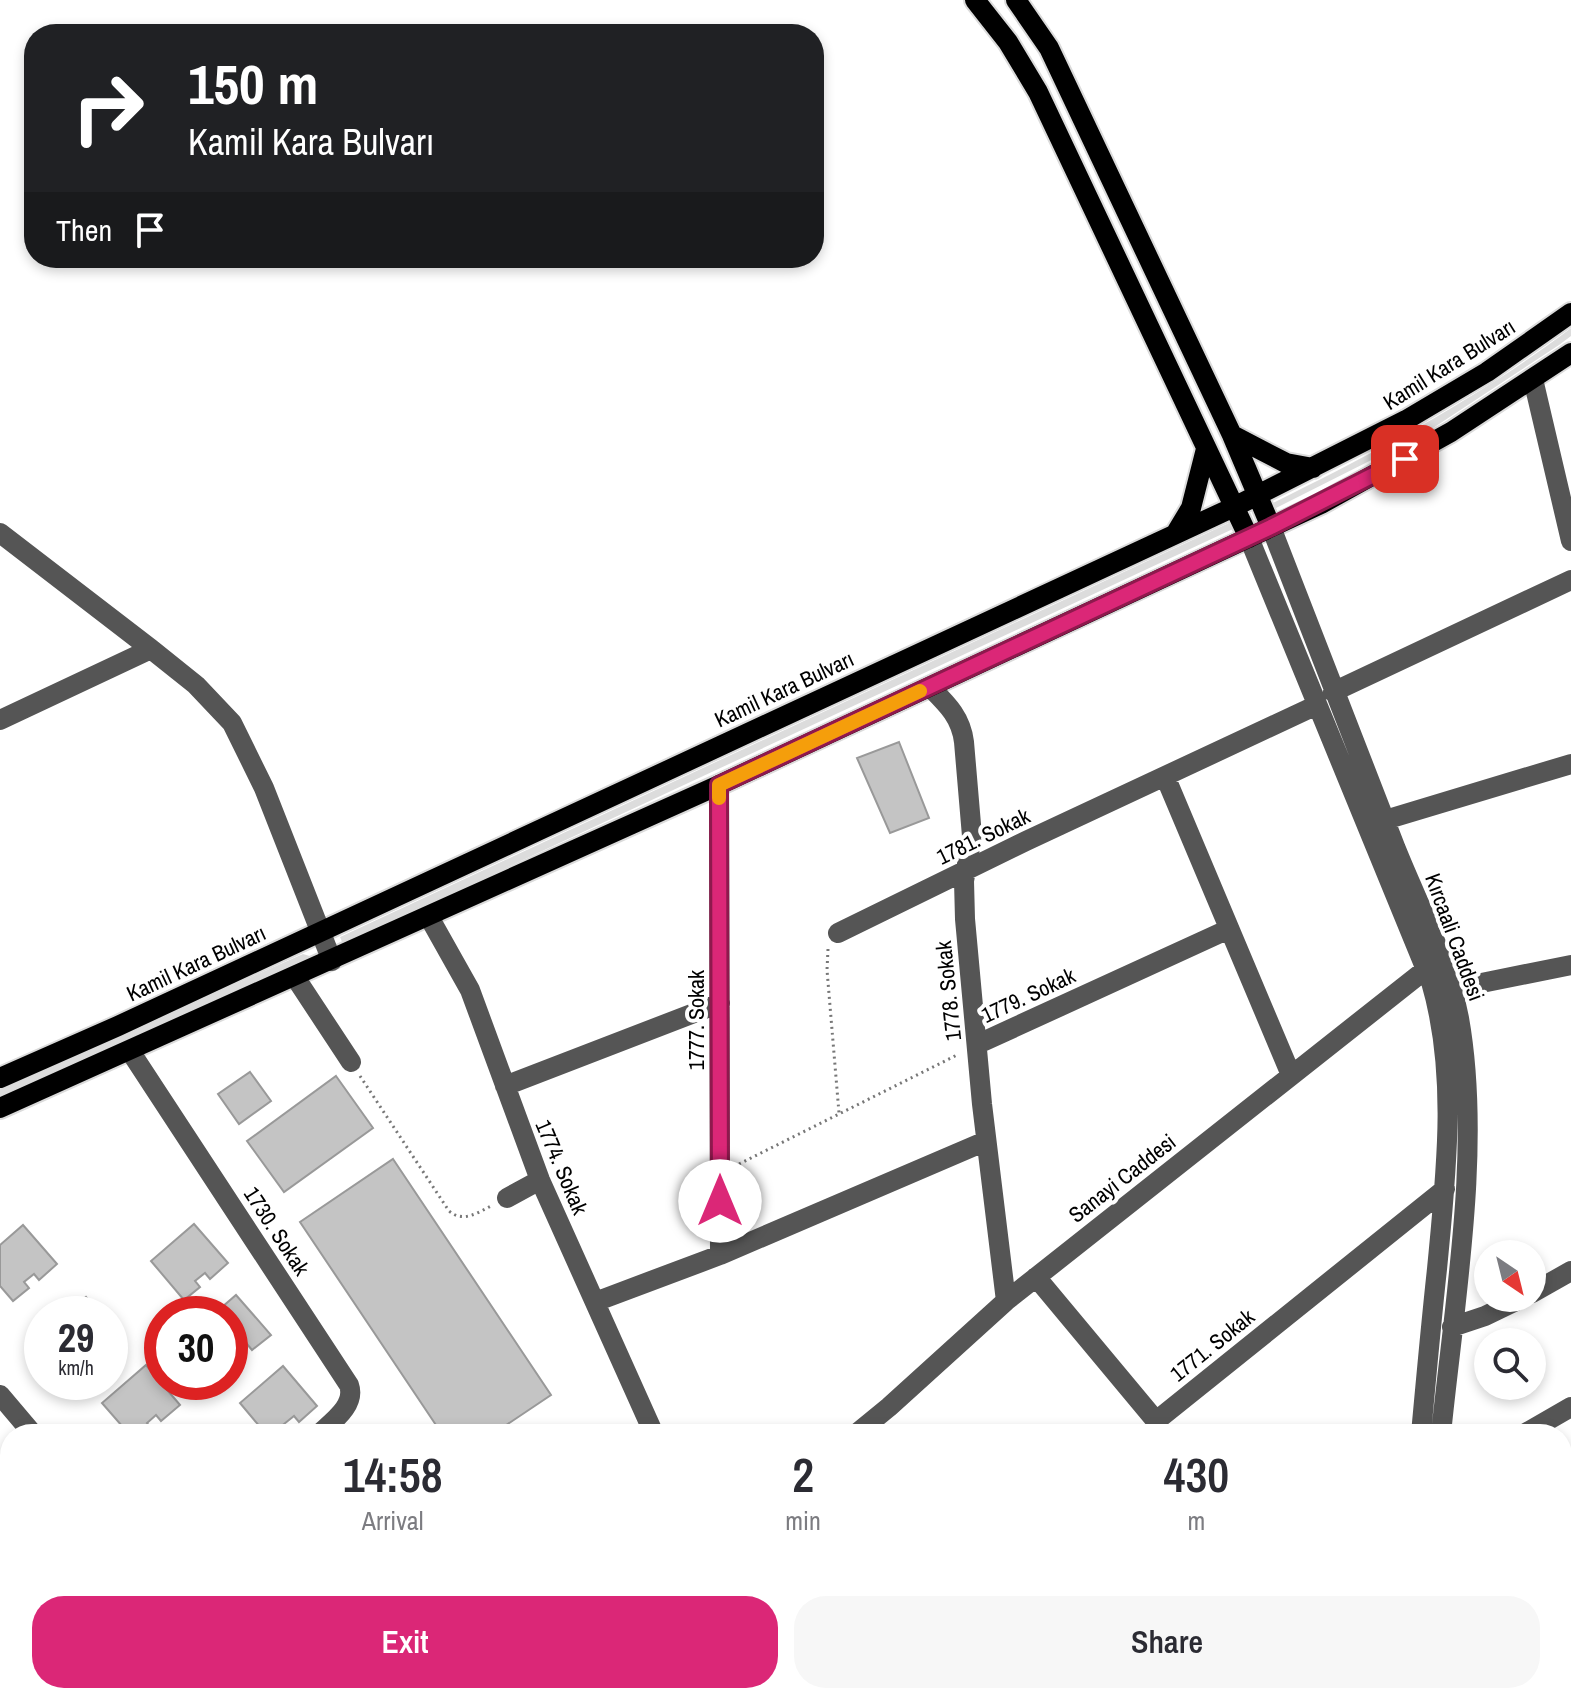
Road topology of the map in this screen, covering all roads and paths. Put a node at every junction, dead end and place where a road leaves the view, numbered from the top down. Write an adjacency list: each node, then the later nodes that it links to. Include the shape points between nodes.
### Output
1 (975, 0): 7 (main road, via 1038,92)
2 (1016, 0): 6 (main road, via 1049,48)
3 (1571, 313): 8 (main road, Kamil Kara Bulvarı, via 1452,393)
4 (1571, 353): 5 (main road)
5 (1533, 379): 11 (main road, via 1423,448); 15 (street)
6 (1232, 435): 8 (main road, via 1286,463); 9 (main road)
7 (1206, 449): 10 (main road); 13 (main road, via 1191,508)
8 (1313, 468): 9 (main road, Kamil Kara Bulvarı)
9 (1259, 495): 10 (main road, Kamil Kara Bulvarı); 11 (main road)
10 (1234, 507): 13 (main road, Kamil Kara Bulvarı); 14 (main road)
11 (1271, 527): 14 (main road); 19 (street, Kırcaali Caddesi)
12 (0, 533): 17 (street)
13 (1176, 533): 28 (main road, Kamil Kara Bulvarı)
14 (1249, 538): 18 (main road); 19 (street, Kırcaali Caddesi)
15 (1571, 541)
16 (1571, 580): 19 (street, 1781. Sokak)
17 (151, 649): 20 (street); 28 (street, via 232,723)
18 (930, 687): 23 (main road); 25 (street, 1778. Sokak, via 963,730 972,836)
19 (1325, 698): 22 (street, 1781. Sokak); 24 (street, Kırcaali Caddesi); 32 (street, Kırcaali Caddesi)
20 (0, 720)
21 (1571, 764): 24 (street)
22 (1165, 776): 25 (street, 1781. Sokak); 27 (street)
23 (719, 785): 26 (main road); 35 (street, 1777. Sokak)
24 (1385, 820): 34 (street, Kırcaali Caddesi)
25 (967, 869): 29 (street, 1781. Sokak); 36 (street, 1778. Sokak, via 965,919)
26 (429, 917): 30 (main road); 41 (street, 1774. Sokak, via 470,990)
27 (1229, 929): 36 (street, 1779. Sokak); 39 (street)
28 (321, 931): 30 (street); 40 (main road, Kamil Kara Bulvarı)
29 (838, 933): 43 (path, via 830,940 827,970)
30 (332, 961): 33 (main road)
31 (1571, 965): 34 (street)
32 (1425, 970): 39 (street, Sanayi Caddesi); 47 (street, Kırcaali Caddesi, via 1436,998 1445,1061)
33 (295, 977): 37 (main road); 38 (street)
34 (1452, 989): 56 (street, Kırcaali Caddesi, via 1463,1044 1467,1152)
35 (720, 1003): 41 (street); 45 (street, 1777. Sokak)
36 (978, 1044): 43 (path, 1779. Sokak); 44 (street, 1778. Sokak)
37 (130, 1051): 42 (main road); 60 (street, 1730. Sokak, via 349,1385 348,1403)
38 (351, 1062): 48 (path, via 449,1211 456,1217 474,1215)
39 (1291, 1075): 51 (street, Sanayi Caddesi)
40 (0, 1078)
41 (505, 1086): 46 (street, 1774. Sokak)
42 (0, 1108)
43 (839, 1114): 45 (path, 1779. Sokak)
44 (986, 1141): 49 (street); 53 (street, 1778. Sokak)
45 (720, 1173): 49 (street, 1777. Sokak)
46 (540, 1180): 48 (street); 54 (street, 1774. Sokak)
47 (1445, 1189): 64 (street, 1771. Sokak); 65 (street, Kırcaali Caddesi)
48 (507, 1198)
49 (720, 1255): 54 (street)
50 (1571, 1271): 52 (street)
51 (1036, 1277): 53 (street, Sanayi Caddesi); 63 (street, 1771. Sokak)
52 (1546, 1285)
53 (1006, 1301): 62 (street, Sanayi Caddesi)
54 (595, 1302): 61 (street, 1774. Sokak)
55 (1493, 1312): 56 (street)
56 (1452, 1327): 66 (street, Kırcaali Caddesi)
57 (0, 1395): 59 (street)
58 (1571, 1407): 67 (street)
59 (25, 1424)
60 (328, 1424)
61 (650, 1424)
62 (868, 1424)
63 (1154, 1424)
64 (1160, 1424)
65 (1422, 1424)
66 (1442, 1424)
67 (1541, 1424)

